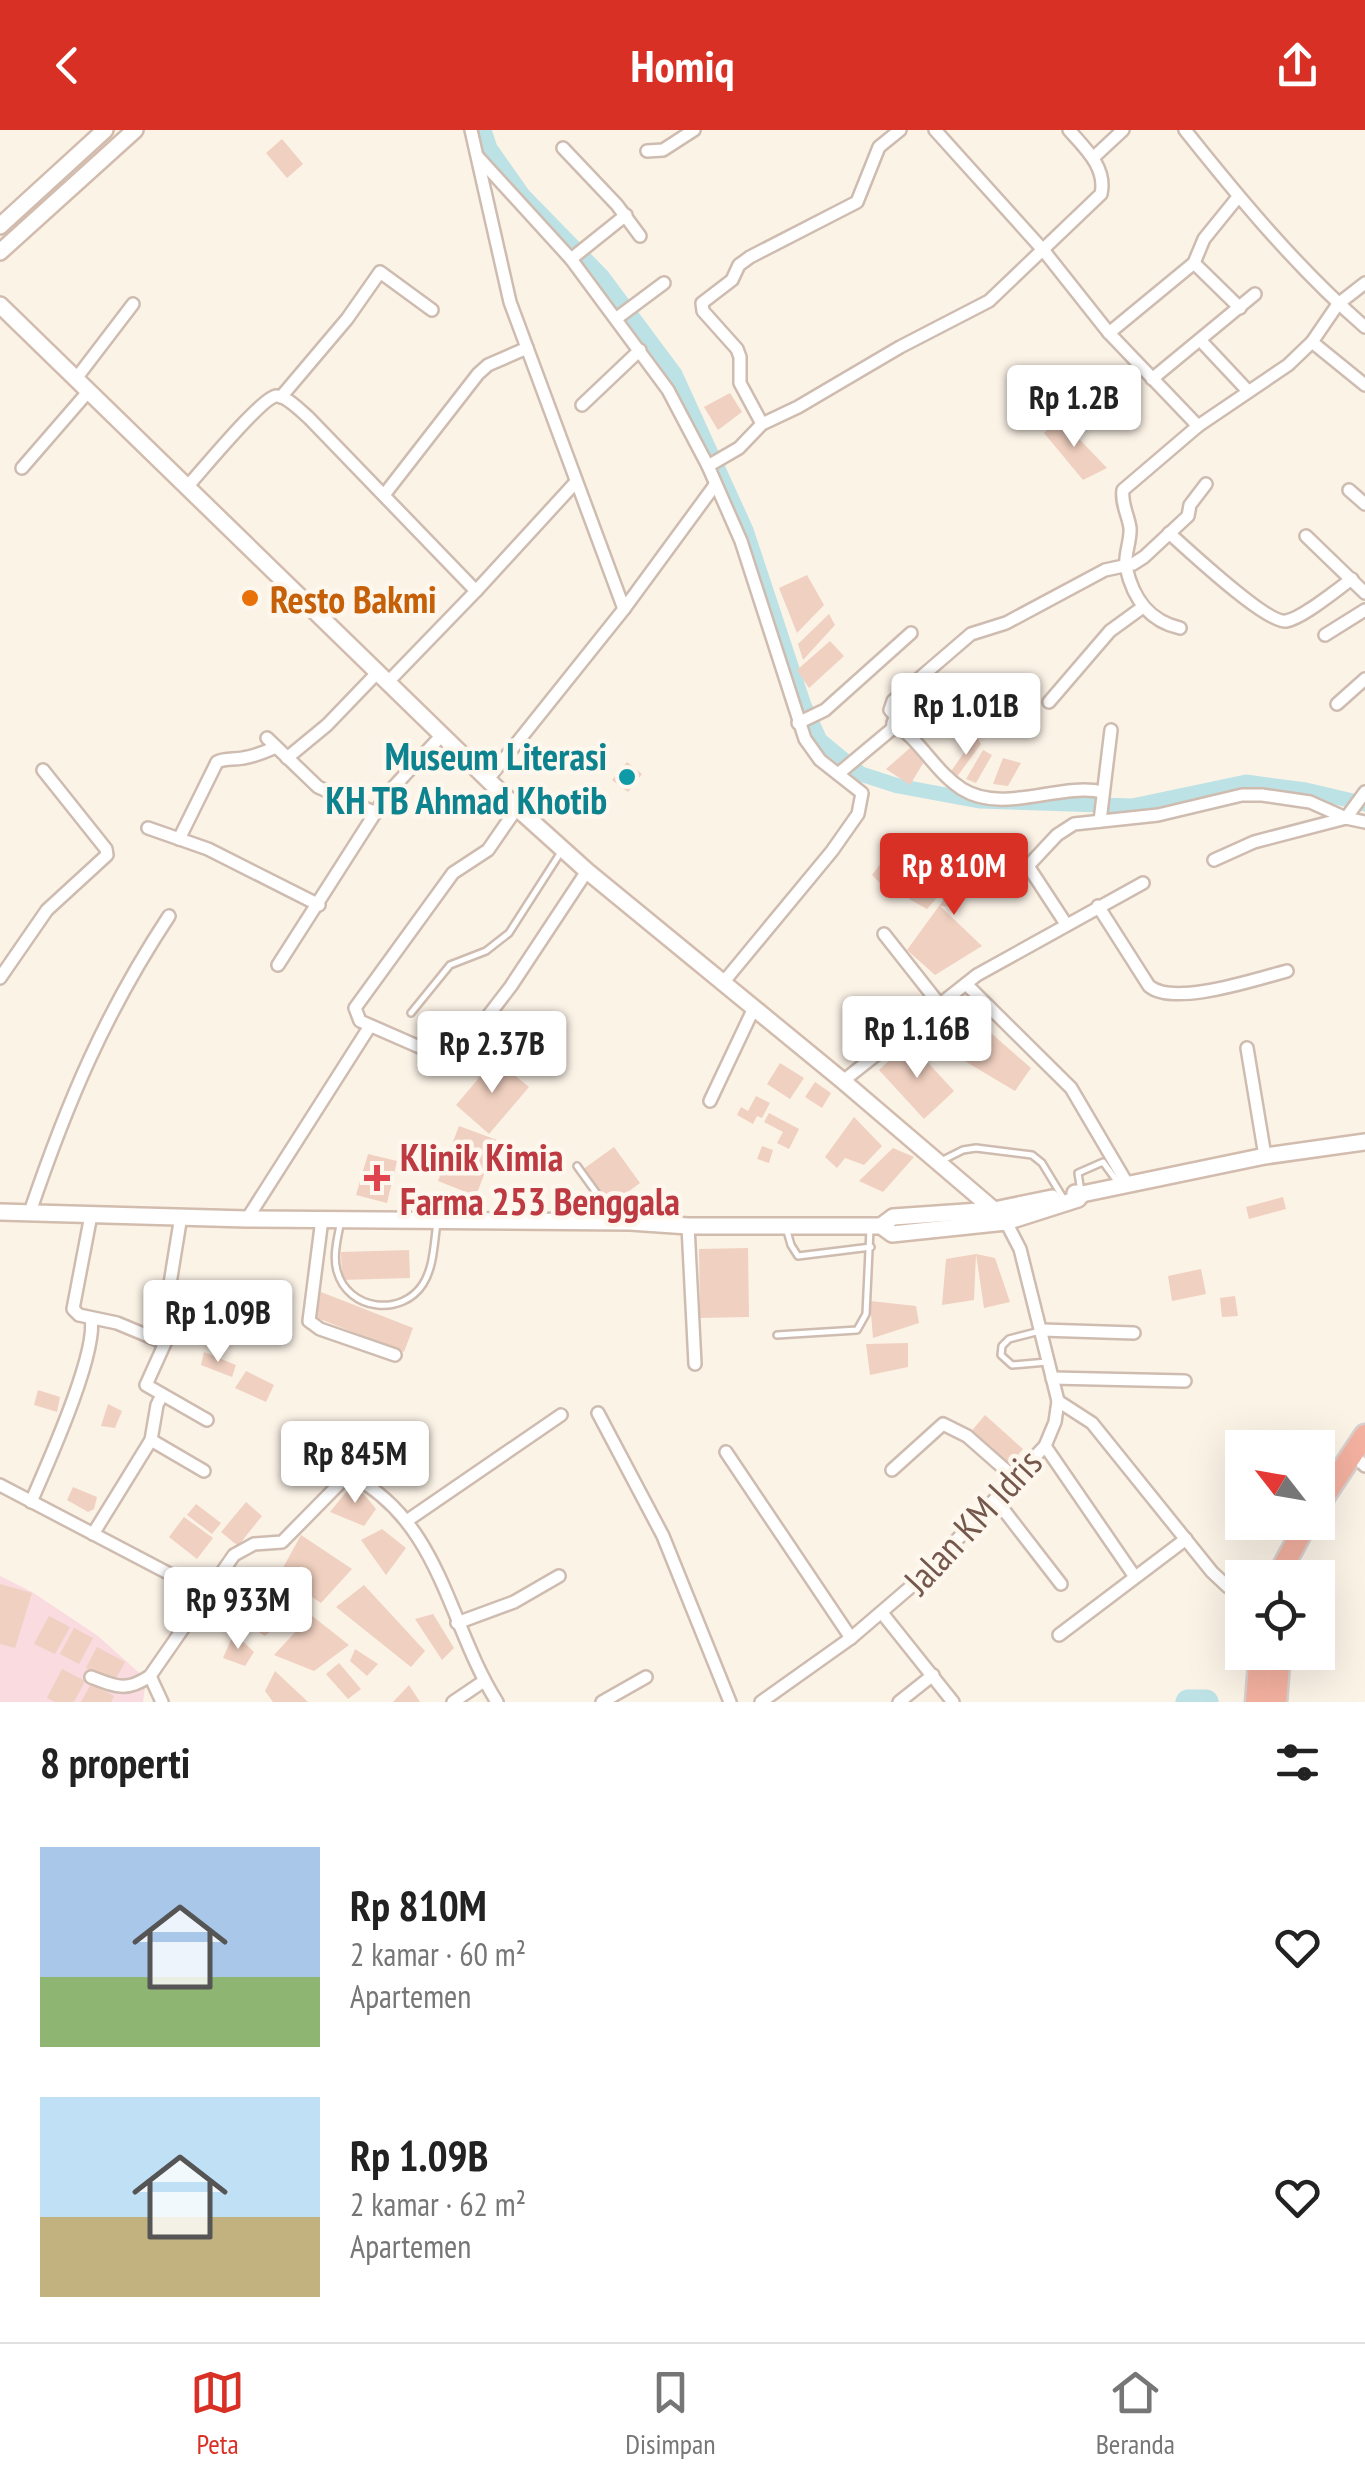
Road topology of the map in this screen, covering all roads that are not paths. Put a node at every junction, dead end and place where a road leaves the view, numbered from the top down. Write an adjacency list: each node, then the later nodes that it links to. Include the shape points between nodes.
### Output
1 (105, 130): 16 (main road)
2 (135, 130): 19 (main road)
3 (471, 130): 12 (street)
4 (694, 130): 11 (street)
5 (900, 130): 44 (street, via 879,148 857,202 750,257 702,303 738,349 740,383)
6 (935, 130): 18 (street)
7 (1070, 130): 13 (street)
8 (1122, 130): 13 (street)
9 (1185, 130): 14 (street)
10 (562, 148): 15 (street)
11 (647, 152)
12 (478, 157): 20 (street); 35 (street, via 510,302)
13 (1094, 158): 18 (street, via 1101,194)
14 (1238, 197): 21 (street); 26 (street)
15 (626, 215): 17 (street); 20 (street)
16 (0, 226)
17 (640, 236)
18 (1044, 251): 32 (street); 44 (street, via 989,301)
19 (0, 252)
20 (577, 254): 30 (street)
21 (1194, 263): 28 (street); 32 (street)
22 (1365, 282): 26 (street)
23 (664, 283): 30 (street)
24 (1255, 294): 28 (street)
25 (133, 304): 38 (street)
26 (1338, 304): 31 (street); 34 (street)
27 (0, 305): 38 (main road)
28 (1240, 308): 33 (street)
29 (432, 310): 42 (street, via 380,272)
30 (623, 313): 36 (street)
31 (1365, 327)
32 (1110, 334): 37 (street)
33 (1201, 341): 37 (street); 40 (street)
34 (1312, 342): 39 (street); 40 (street)
35 (527, 348): 48 (street); 53 (street, via 478,374)
36 (640, 350): 43 (street); 46 (street)
37 (1152, 378): 45 (street)
38 (74, 380): 41 (main road)
39 (1365, 385)
40 (1246, 390): 45 (street)
41 (87, 393): 47 (street); 51 (main road)
42 (282, 397): 51 (street, via 252,414); 53 (street)
43 (582, 405)
44 (762, 424): 46 (street)
45 (1198, 426): 57 (street, via 1123,490 1130,528)
46 (710, 464): 50 (street)
47 (22, 468)
48 (575, 483): 59 (street); 62 (street)
49 (1206, 484): 55 (street)
50 (715, 485): 62 (street); 71 (street)
51 (186, 488): 67 (main road)
52 (1349, 490): 54 (street)
53 (384, 496): 59 (street)
54 (1365, 504)
55 (1169, 533): 57 (street); 58 (street, via 1276,620 1292,620)
56 (1306, 536): 58 (street)
57 (1126, 566): 61 (street); 72 (street, via 970,634 893,700)
58 (1352, 579): 60 (street)
59 (476, 591): 67 (street)
60 (1365, 593)
61 (1143, 607): 64 (street, via 1162,624); 69 (street, via 1098,644)
62 (624, 610): 78 (street)
63 (1365, 610): 66 (street)
64 (1180, 628)
65 (911, 634): 71 (street)
66 (1325, 635)
67 (382, 678): 74 (main road); 75 (street)
68 (1365, 680): 70 (street)
69 (1048, 702)
70 (1338, 704)
71 (804, 721): 77 (street, via 805,740 820,760)
72 (894, 723): 77 (street); 79 (street, via 964,791 990,797 1064,791)
73 (1111, 730): 79 (street)
74 (441, 736): 78 (main road); 82 (street)
75 (287, 758): 82 (street, via 318,788); 87 (street, via 272,742 261,754 217,762)
76 (43, 770): 99 (street, via 106,855 47,910)
77 (843, 771): 100 (street, via 862,794 858,814)
78 (488, 779): 81 (main road)
79 (1103, 796): 84 (street)
80 (1362, 796): 83 (street)
81 (517, 808): 88 (main road); 105 (street, via 488,850 453,873 355,1008)
82 (376, 813): 92 (street)
83 (1347, 817): 84 (street, via 1310,802 1262,795); 85 (street); 89 (street)
84 (1100, 820): 95 (street, via 1057,834 1028,866)
85 (1365, 822)
86 (148, 828): 87 (street)
87 (179, 839): 92 (street)
88 (562, 850): 90 (main road); 104 (lane, via 509,933 450,965)
89 (1214, 860)
90 (587, 872): 100 (main road); 105 (street, via 511,986 454,1055 440,1056)
91 (1143, 883): 93 (street)
92 (318, 905): 97 (street)
93 (1098, 906): 95 (street); 98 (street, via 1156,992 1228,986)
94 (169, 916): 117 (street, via 82,1069)
95 (1066, 924): 101 (street)
96 (884, 934): 102 (street)
97 (278, 965)
98 (1286, 971)
99 (0, 978)
100 (722, 984): 103 (main road)
101 (966, 984): 102 (street); 113 (street, via 1071,1088)
102 (940, 1005): 107 (street)
103 (753, 1010): 107 (main road); 108 (street)
104 (410, 1013)
105 (370, 1026): 123 (street)
106 (1247, 1048): 110 (street)
107 (843, 1081): 111 (main road)
108 (710, 1101)
109 (1365, 1142): 110 (main road)
110 (1265, 1156): 113 (main road)
111 (938, 1162): 115 (lane, via 976,1148 1032,1155); 120 (main road)
112 (578, 1166): 125 (lane)
113 (1124, 1186): 114 (main road); 114 (lane, via 1103,1162 1078,1173)
114 (1082, 1194): 115 (main road); 120 (main road)
115 (1062, 1196): 120 (main road)
116 (0, 1212): 117 (main road)
117 (30, 1212): 118 (main road)
118 (91, 1215): 119 (main road); 130 (street, via 73,1308)
119 (181, 1216): 123 (main road); 134 (street)
120 (999, 1216): 128 (main road, via 892,1216); 131 (street, Jalan KM Idris, via 1020,1248)
121 (322, 1219): 122 (main road); 123 (main road); 135 (street, via 309,1320)
122 (340, 1219): 124 (main road); 124 (lane, via 340,1280 359,1300 386,1306 412,1296 425,1281)
123 (247, 1220)
124 (438, 1220): 125 (main road)
125 (618, 1222): 126 (main road)
126 (688, 1226): 127 (main road); 137 (street)
127 (786, 1226): 128 (main road); 129 (lane, via 796,1256)
128 (876, 1226): 129 (lane)
129 (872, 1247): 133 (lane, via 866,1314 857,1330)
130 (91, 1318): 134 (street); 156 (street, via 93,1334 68,1411)
131 (1042, 1330): 132 (street); 136 (street, Jalan KM Idris); 136 (lane, via 1009,1339 1001,1355 1012,1365)
132 (1134, 1334)
133 (777, 1335)
134 (165, 1343): 140 (street, via 146,1384)
135 (395, 1355)
136 (1047, 1362): 138 (street, Jalan KM Idris)
137 (695, 1364)
138 (1052, 1378): 139 (street); 141 (street, Jalan KM Idris)
139 (1186, 1381)
140 (162, 1395): 144 (street); 146 (street)
141 (1058, 1401): 147 (street, Jalan KM Idris); 159 (street, via 1092,1423)
142 (598, 1414): 182 (street, via 663,1536)
143 (561, 1415): 157 (street)
144 (207, 1420)
145 (1365, 1435): 149 (highway)
146 (151, 1440): 151 (street); 158 (street)
147 (1045, 1446): 152 (street, Jalan KM Idris); 161 (street)
148 (726, 1452): 168 (street)
149 (1359, 1461): 154 (highway)
150 (892, 1470): 152 (street, via 943,1424 967,1436)
151 (204, 1471)
152 (1016, 1480): 155 (street, Jalan KM Idris)
153 (0, 1485): 156 (street)
154 (1335, 1487)
155 (996, 1500): 162 (street); 165 (street, Jalan KM Idris)
156 (31, 1502): 158 (street)
157 (408, 1520): 164 (street, via 358,1478 346,1477 282,1542 243,1547); 166 (street)
158 (93, 1534): 164 (street)
159 (1186, 1538): 161 (street); 163 (street)
160 (559, 1576): 166 (street, via 514,1602)
161 (1135, 1578): 167 (street)
162 (1061, 1584)
163 (1225, 1584)
164 (206, 1594): 172 (street)
165 (882, 1613): 168 (street, Jalan KM Idris); 171 (street)
166 (457, 1622): 175 (street)
167 (1059, 1635)
168 (851, 1638): 183 (street, Jalan KM Idris)
169 (1259, 1670): 186 (highway)
170 (1279, 1670): 187 (highway)
171 (933, 1674): 184 (street); 185 (street)
172 (150, 1676): 173 (street, via 126,1687); 177 (street)
173 (91, 1677)
174 (646, 1677): 176 (street)
175 (484, 1681): 178 (street); 179 (street)
176 (629, 1687): 180 (street); 181 (street)
177 (162, 1702)
178 (453, 1702)
179 (497, 1702)
180 (602, 1702)
181 (637, 1702)
182 (730, 1702)
183 (761, 1702)
184 (899, 1702)
185 (953, 1702)
186 (1256, 1702)
187 (1276, 1702)

